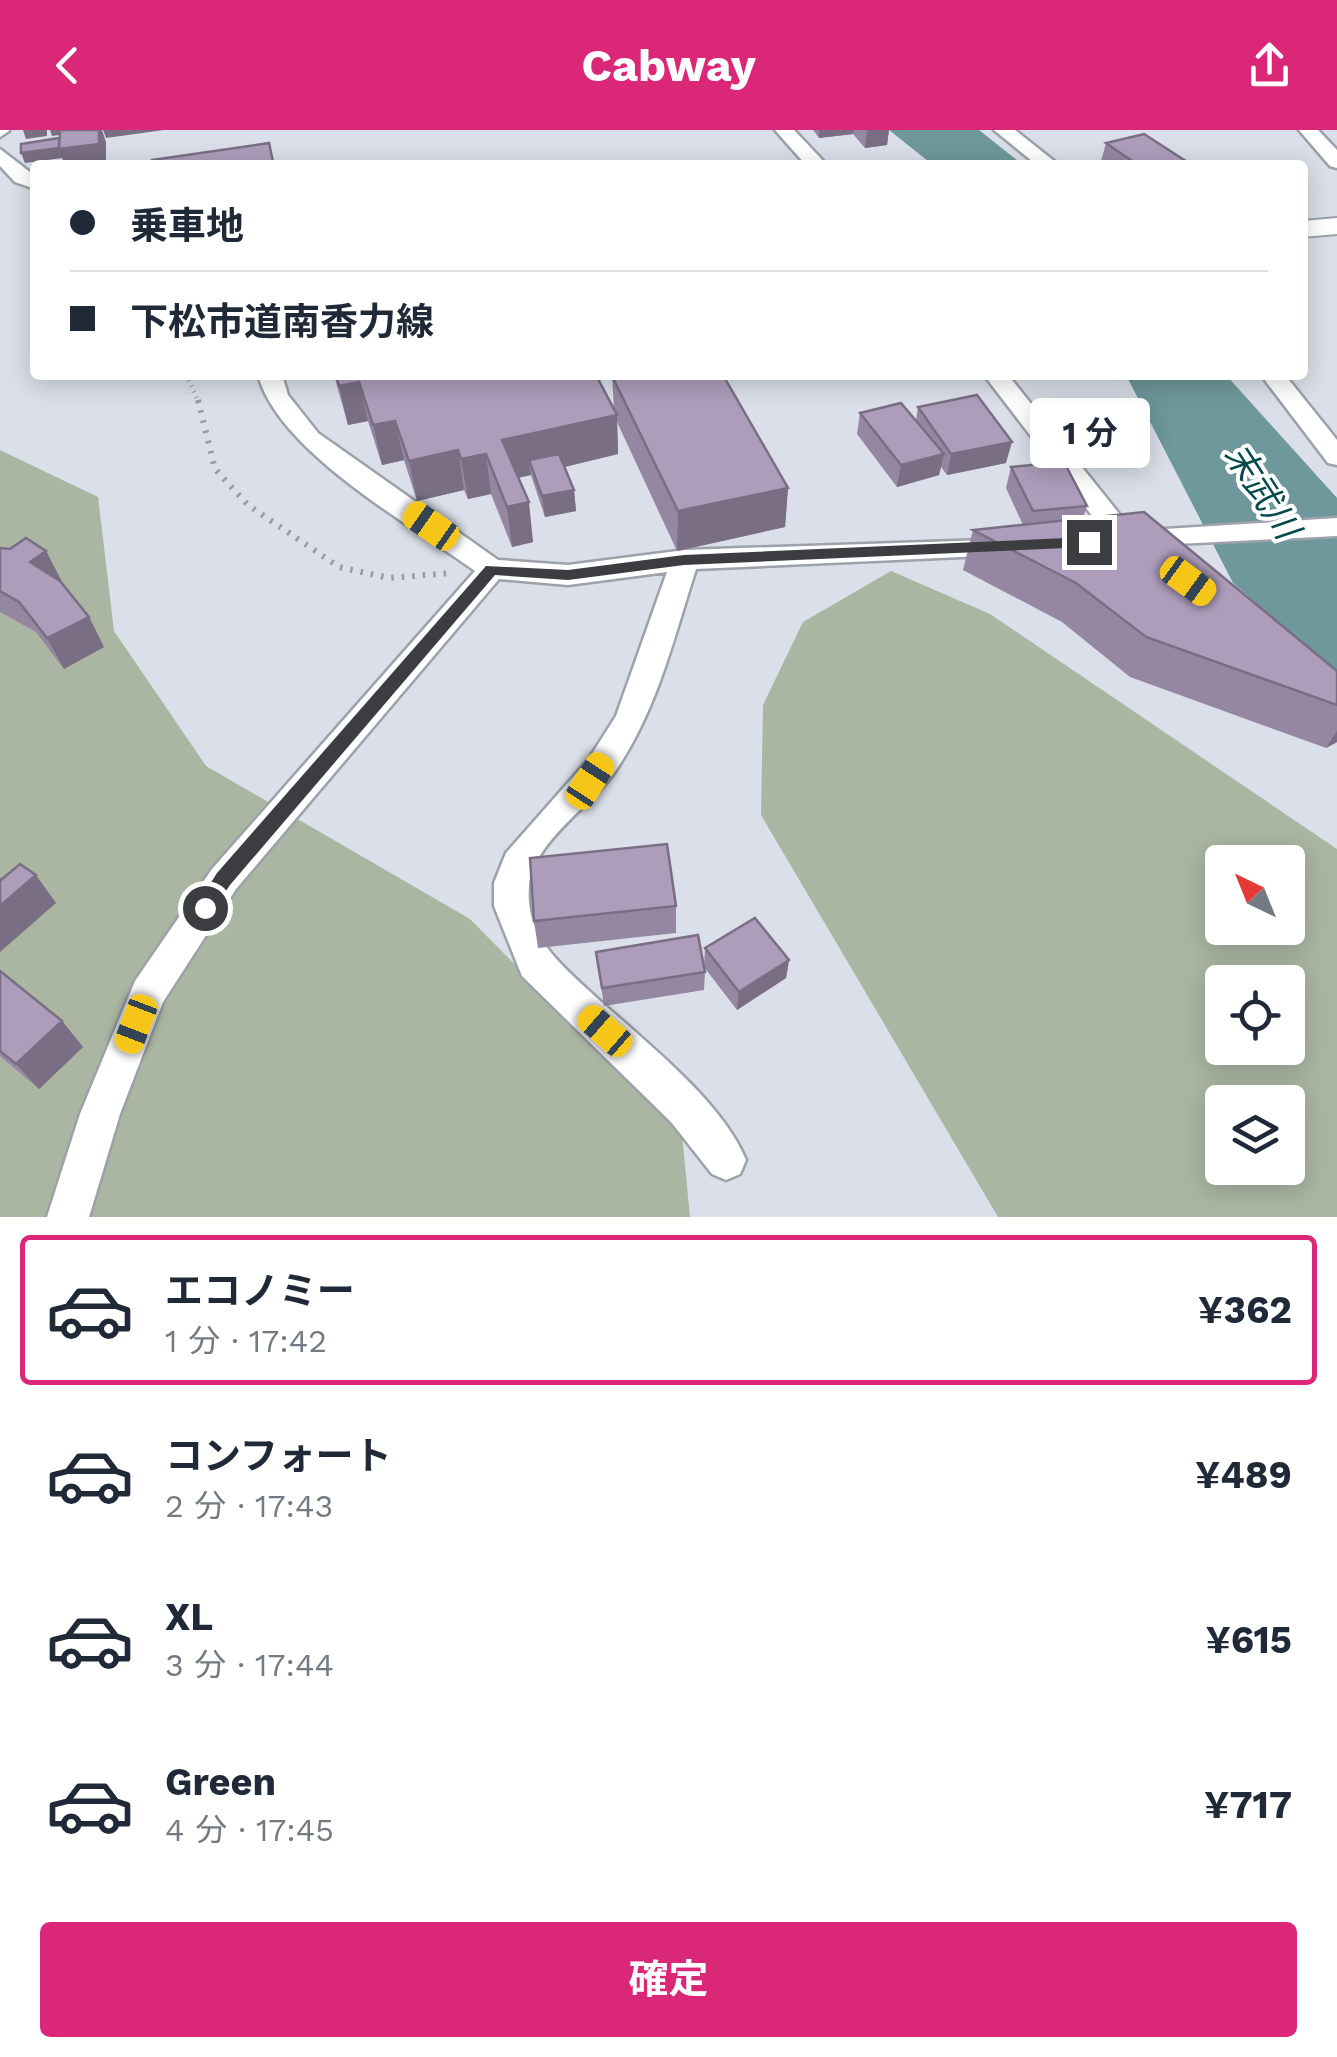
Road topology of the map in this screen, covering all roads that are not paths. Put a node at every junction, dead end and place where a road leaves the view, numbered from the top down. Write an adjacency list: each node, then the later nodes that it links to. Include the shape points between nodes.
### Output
1 (784, 130): 5 (street)
2 (1002, 130): 6 (street)
3 (1308, 130): 7 (street)
4 (0, 155): 8 (street)
5 (811, 160)
6 (1042, 160)
7 (1337, 162)
8 (30, 180)
9 (1337, 226): 10 (street)
10 (1308, 228)
11 (271, 380): 20 (street, via 309,440)
12 (1000, 380): 16 (street)
13 (1276, 380): 14 (street)
14 (1337, 457)
15 (1337, 527): 16 (street)
16 (1129, 540): 17 (street); 21 (street)
17 (1088, 542)
18 (1030, 544): 19 (street)
19 (684, 560): 20 (street, via 568,575); 22 (street, via 630,719 590,781 528,841 510,887 518,936 535,964 685,1108)
20 (492, 570): 23 (street, via 224,879 148,993)
21 (1174, 570)
22 (726, 1160)
23 (68, 1217)

